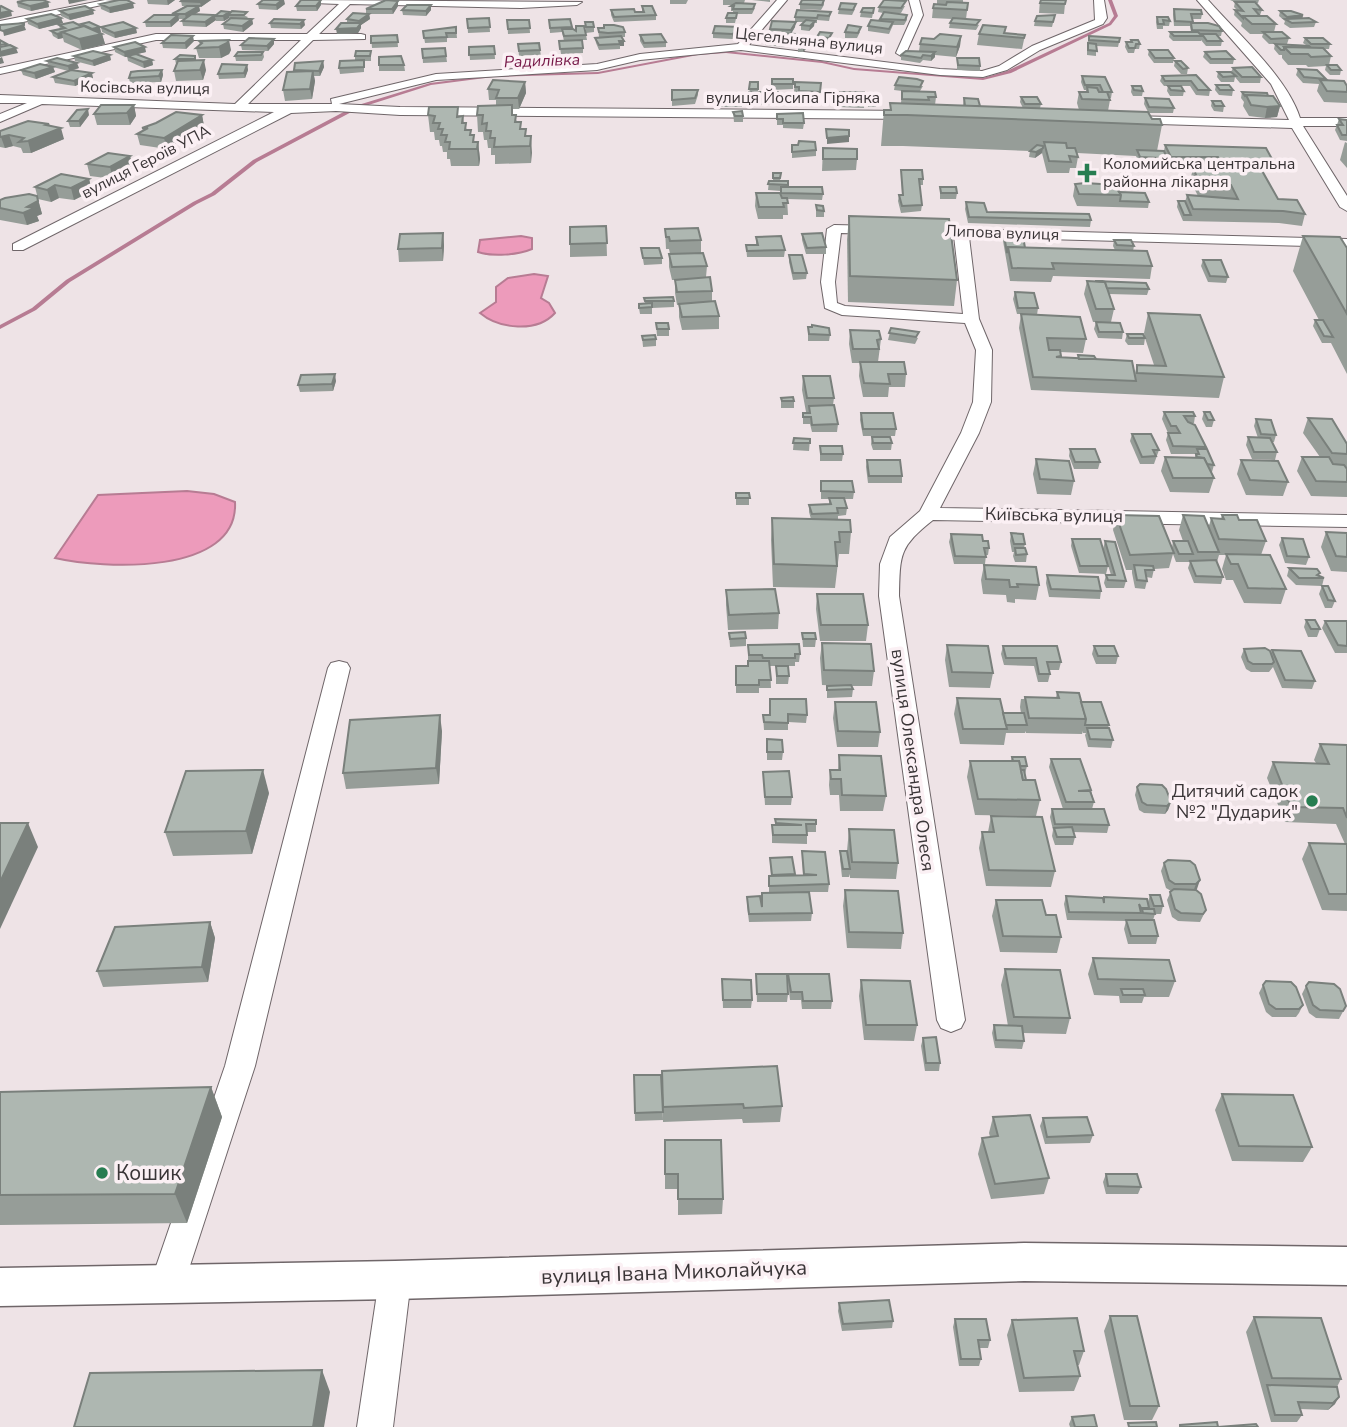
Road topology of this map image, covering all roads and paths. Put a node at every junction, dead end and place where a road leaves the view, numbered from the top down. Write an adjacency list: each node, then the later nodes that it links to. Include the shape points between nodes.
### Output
1 (313, 0): 7 (street)
2 (782, 0): 12 (street)
3 (914, 0): 13 (street, via 917,20)
4 (1100, 0): 12 (street, Цегельняна вулиця, via 1099,22 983,74)
5 (1202, 0): 24 (street, via 1270,77)
6 (116, 1): 9 (street)
7 (347, 1): 8 (street); 11 (street)
8 (578, 2)
9 (0, 24)
10 (361, 37): 11 (street)
11 (308, 38): 14 (street, via 156,37); 17 (street)
12 (741, 47): 18 (street, Цегельняна вулиця, via 640,57 597,67 436,77)
13 (901, 53)
14 (0, 71)
15 (0, 99): 16 (street, Косівська вулиця)
16 (41, 102): 17 (street, Косівська вулиця); 21 (street)
17 (239, 106): 19 (street, Косівська вулиця)
18 (319, 107): 19 (street, вулиця Йосипа Гірняка); 20 (street, вулиця Йосипа Гірняка)
19 (290, 109): 28 (street, вулиця Героїв УПА)
20 (927, 115)
21 (0, 118)
22 (1120, 120): 24 (street)
23 (1347, 122): 24 (street)
24 (1296, 123): 25 (street)
25 (1347, 207)
26 (961, 232): 27 (street, Липова вулиця); 29 (street); 29 (street, Липова вулиця, via 834,229 830,305 842,310)
27 (1347, 243)
28 (18, 247)
29 (971, 319): 30 (street, via 984,350 982,402)
30 (928, 514): 31 (street, Київська вулиця); 33 (street, вулиця Олександра Олеся, via 900,537 890,564 889,596)
31 (1347, 521)
32 (339, 668): 36 (street, via 240,1066)
33 (951, 1020)
34 (1347, 1266): 35 (street, вулиця Івана Миколайчука, via 1024,1262)
35 (396, 1280): 36 (street, вулиця Івана Миколайчука); 38 (street)
36 (167, 1284): 37 (street, вулиця Івана Миколайчука)
37 (0, 1287)
38 (375, 1427)

